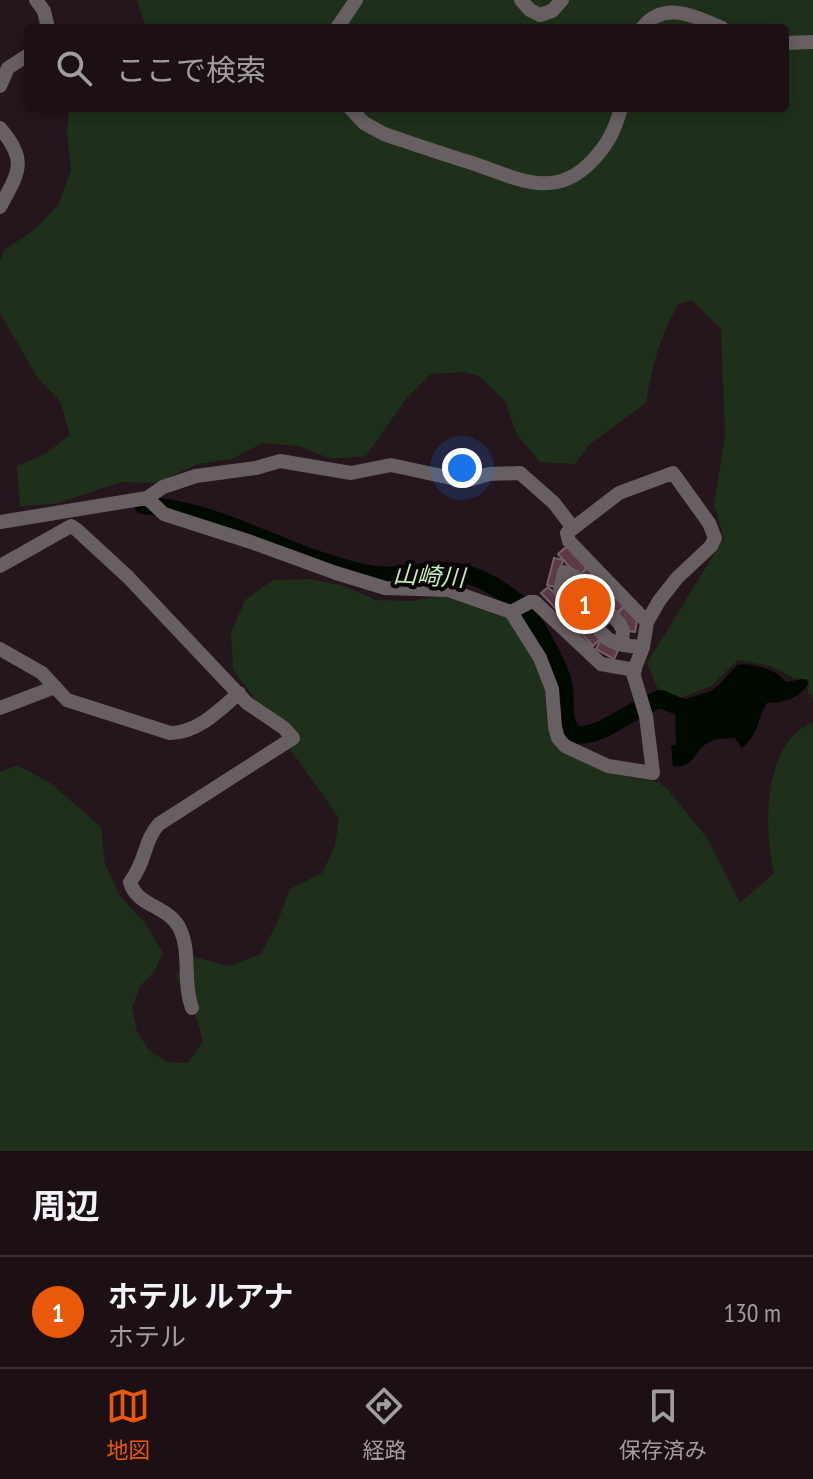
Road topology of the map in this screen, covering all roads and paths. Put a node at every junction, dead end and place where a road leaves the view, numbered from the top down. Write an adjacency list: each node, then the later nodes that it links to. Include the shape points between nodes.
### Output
1 (36, 0): 5 (street)
2 (356, 0): 6 (street)
3 (521, 0): 4 (street, via 540,15)
4 (562, 0)
5 (47, 24)
6 (340, 24)
7 (646, 24): 8 (street, via 657,12 666,11)
8 (712, 24)
9 (813, 42): 10 (street)
10 (789, 43)
11 (24, 58): 12 (street, via 8,68)
12 (0, 86)
13 (354, 112): 14 (street, via 384,134 543,184 572,179 584,169 615,131)
14 (620, 112)
15 (0, 128): 16 (street, via 18,155 14,181)
16 (0, 207)
17 (148, 499): 18 (street); 19 (street, via 187,478 280,461 351,473 391,465 465,481 520,473); 21 (street, via 162,512 372,584 448,590)
18 (0, 522)
19 (573, 528): 22 (street, via 567,538); 22 (street, via 619,493 673,473 715,538 667,589)
20 (0, 566): 28 (street, via 71,526 128,577)
21 (518, 608): 26 (street, via 535,602 601,664); 26 (street, via 552,689 558,738 608,766 653,773 643,707 632,677)
22 (647, 622): 24 (street)
23 (622, 644): 23 (street, via 608,639 560,591 564,572 619,623); 24 (street)
24 (643, 647): 26 (street)
25 (0, 649): 27 (street, via 31,665)
26 (635, 670)
27 (55, 687): 28 (street, via 67,700 170,733 195,727); 29 (street)
28 (239, 693): 30 (street, via 293,738 159,824 130,882 180,929)
29 (0, 708)
30 (192, 1008)

